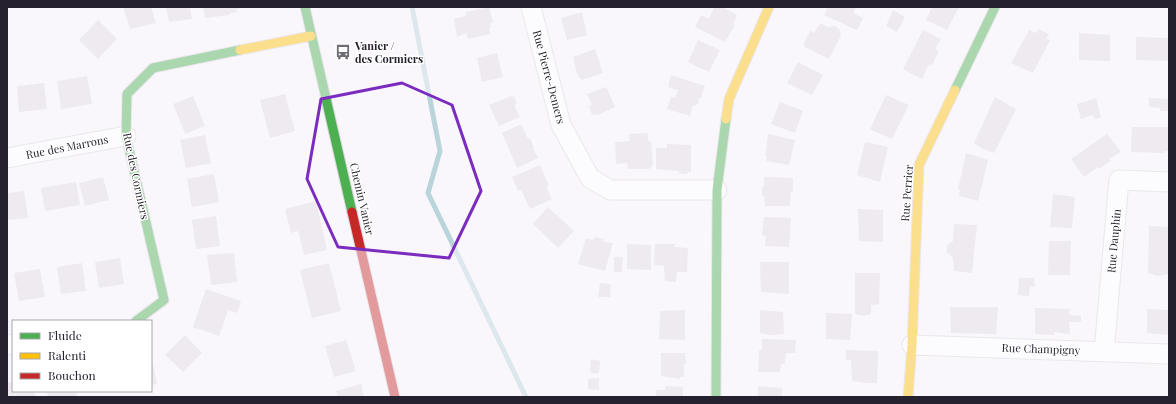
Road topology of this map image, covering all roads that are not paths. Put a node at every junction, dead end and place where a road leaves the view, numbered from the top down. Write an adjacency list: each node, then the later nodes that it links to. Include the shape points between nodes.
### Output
1 (305, 7): 5 (street, Chemin Vanier)
2 (531, 7): 9 (street, Rue Pierre-Demers, via 561,125 590,178 610,190)
3 (769, 7): 9 (street, via 729,99)
4 (995, 7): 11 (street, Rue Perrier, via 919,165)
5 (311, 36): 6 (street, Rue des Cormiers, via 153,68 127,94); 14 (street, Chemin Vanier)
6 (126, 136): 7 (street, Rue des Marrons); 10 (street, Rue des Cormiers, via 164,300)
7 (7, 158)
8 (1169, 182): 12 (street, Rue Dauphin, via 1120,180)
9 (717, 190): 15 (street)
10 (137, 320)
11 (912, 345): 12 (street, Rue Champigny); 16 (street, Rue Perrier)
12 (1104, 352): 13 (street, Rue Champigny)
13 (1169, 354)
14 (396, 397)
15 (716, 397)
16 (908, 397)

